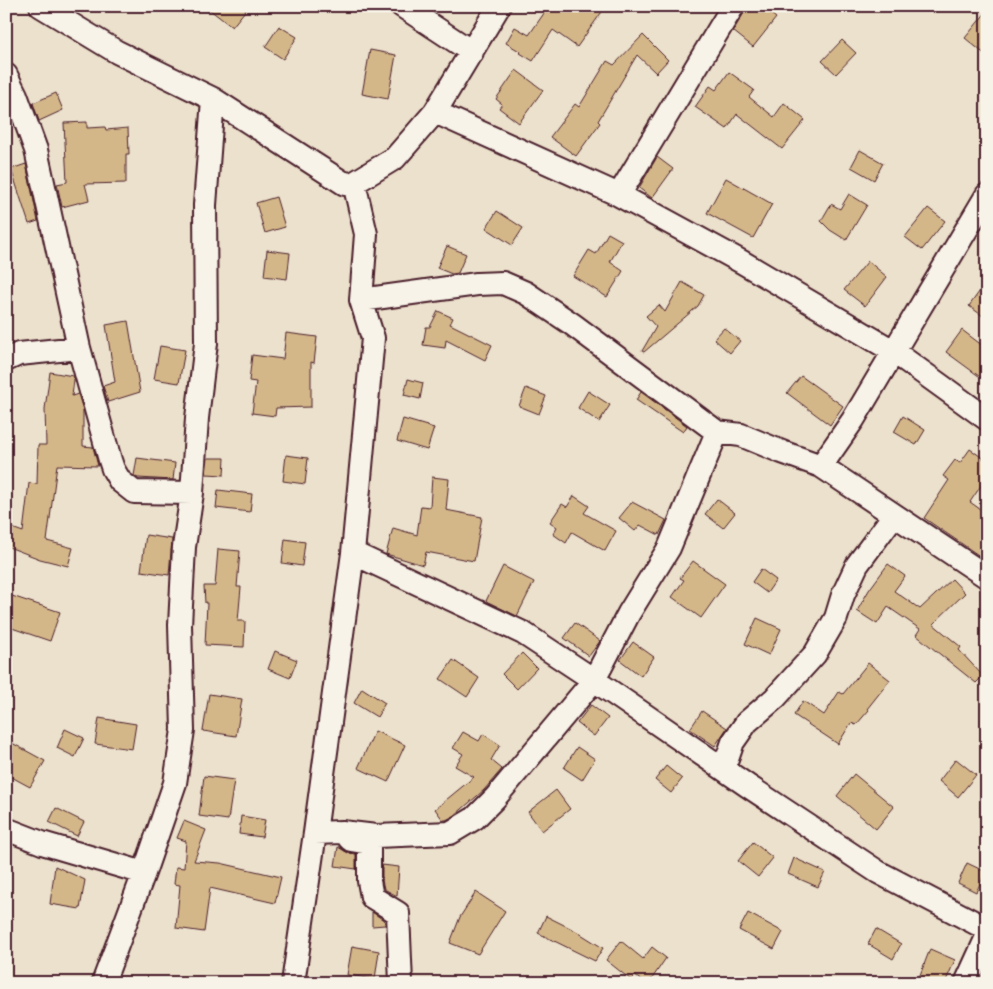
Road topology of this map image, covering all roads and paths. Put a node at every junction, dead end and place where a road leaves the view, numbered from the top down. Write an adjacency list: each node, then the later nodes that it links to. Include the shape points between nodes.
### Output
1 (41, 6): 7 (street, via 117,52)
2 (402, 6): 5 (street)
3 (500, 6): 5 (street)
4 (733, 6): 11 (street)
5 (472, 52): 8 (street)
6 (6, 75): 13 (street, via 36,150)
7 (213, 99): 9 (street, via 345,184); 19 (street, via 205,205 206,343)
8 (435, 112): 9 (street, via 394,158); 11 (street)
9 (354, 183): 12 (street, via 366,234)
10 (987, 194): 14 (street)
11 (619, 195): 14 (street, via 742,262)
12 (361, 300): 17 (street, via 503,283 526,293 572,324); 21 (street, via 373,338)
13 (79, 348): 15 (street, via 19,354); 19 (street, via 110,460 120,481 134,492)
14 (893, 351): 16 (street); 18 (street, via 853,420)
15 (6, 360)
16 (987, 419)
17 (717, 432): 18 (street, via 741,435); 23 (street, via 669,548 629,613)
18 (821, 466): 20 (street)
19 (192, 493): 28 (street, via 184,547 180,624 182,730 174,783)
20 (894, 515): 22 (street); 24 (street, via 857,565 836,618 815,654 775,698 747,722 733,742)
21 (353, 553): 23 (street, via 523,633); 26 (street)
22 (987, 577)
23 (594, 680): 24 (street); 27 (street, via 475,818 450,833 376,836)
24 (724, 768): 29 (street, via 878,872)
25 (6, 829): 28 (street)
26 (316, 832): 27 (street); 32 (street)
27 (342, 832): 33 (street, via 351,840 370,842 372,896 398,913)
28 (144, 873): 31 (street)
29 (987, 929)
30 (987, 937): 34 (street)
31 (103, 983)
32 (293, 983)
33 (401, 983)
34 (966, 983)

